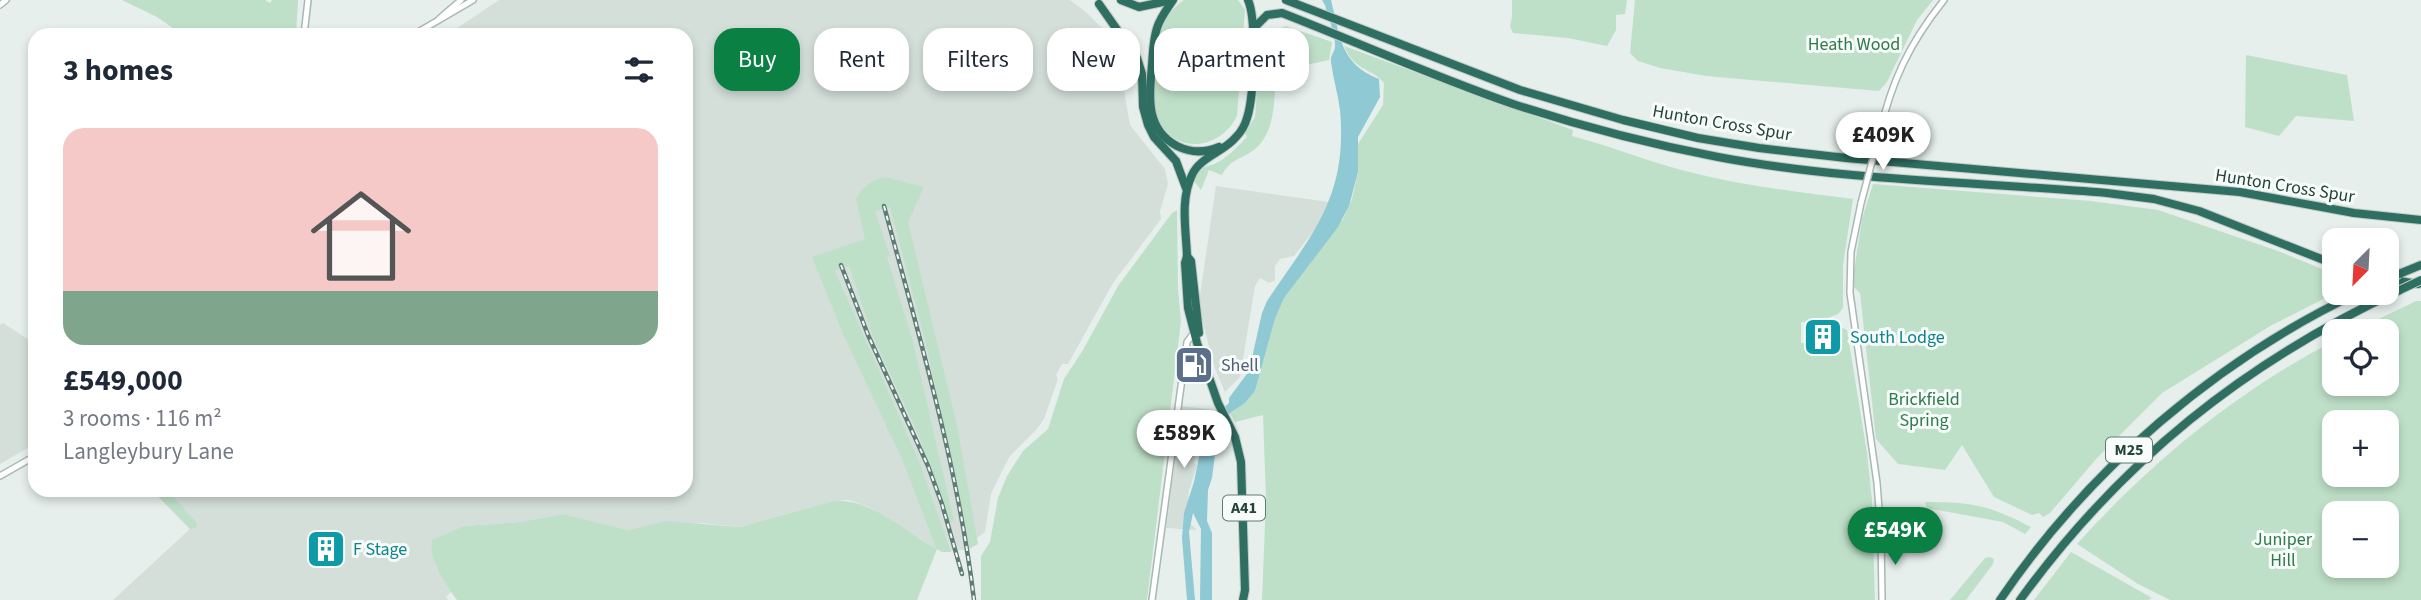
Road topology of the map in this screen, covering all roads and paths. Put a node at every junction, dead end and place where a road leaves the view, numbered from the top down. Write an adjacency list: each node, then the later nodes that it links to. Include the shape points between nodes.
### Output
1 (6, 0): 11 (street)
2 (308, 0): 13 (street)
3 (461, 0): 12 (street)
4 (472, 0): 12 (street)
5 (1121, 0): 6 (highway, via 1139,7)
6 (1172, 0): 16 (highway, via 1157,28)
7 (1248, 0): 15 (highway)
8 (1286, 0): 21 (highway, Hunton Cross Spur, via 1532,93 1698,138 1846,158 2240,192)
9 (1944, 0): 33 (street, bridge, via 1894,80 1852,253 1850,293 1877,483)
10 (1097, 2): 16 (highway, via 1136,46); 20 (highway, via 1137,58 1147,125 1176,161)
11 (0, 5)
12 (439, 19): 14 (street)
13 (305, 28)
14 (424, 28)
15 (1254, 28): 22 (highway, Hunton Cross Spur, via 1267,15 1278,13 1513,104 1664,146 1811,171 2134,196 2209,215)
16 (1150, 90): 18 (highway, via 1151,114)
17 (1251, 91): 19 (highway, via 1244,126)
18 (1164, 137): 19 (highway, via 1196,152); 20 (highway, A41, via 1182,165)
19 (1234, 140): 20 (highway)
20 (1184, 180): 28 (highway, A41, via 1188,308)
21 (2421, 220)
22 (2322, 259)
23 (2421, 265): 24 (highway, M25, bridge)
24 (2399, 274)
25 (2399, 280): 26 (highway, M25)
26 (2421, 282): 35 (highway, M25, bridge, via 2289,348 2196,412 2128,474)
27 (2334, 305): 34 (highway, M25, via 2259,349 2161,422 2086,494)
28 (1196, 329): 31 (street, via 1187,342); 32 (highway, A41, via 1200,353 1241,462)
29 (28, 460): 30 (street)
30 (0, 476)
31 (1152, 600)
32 (1245, 600)
33 (1882, 600)
34 (2000, 600)
35 (2020, 600)

